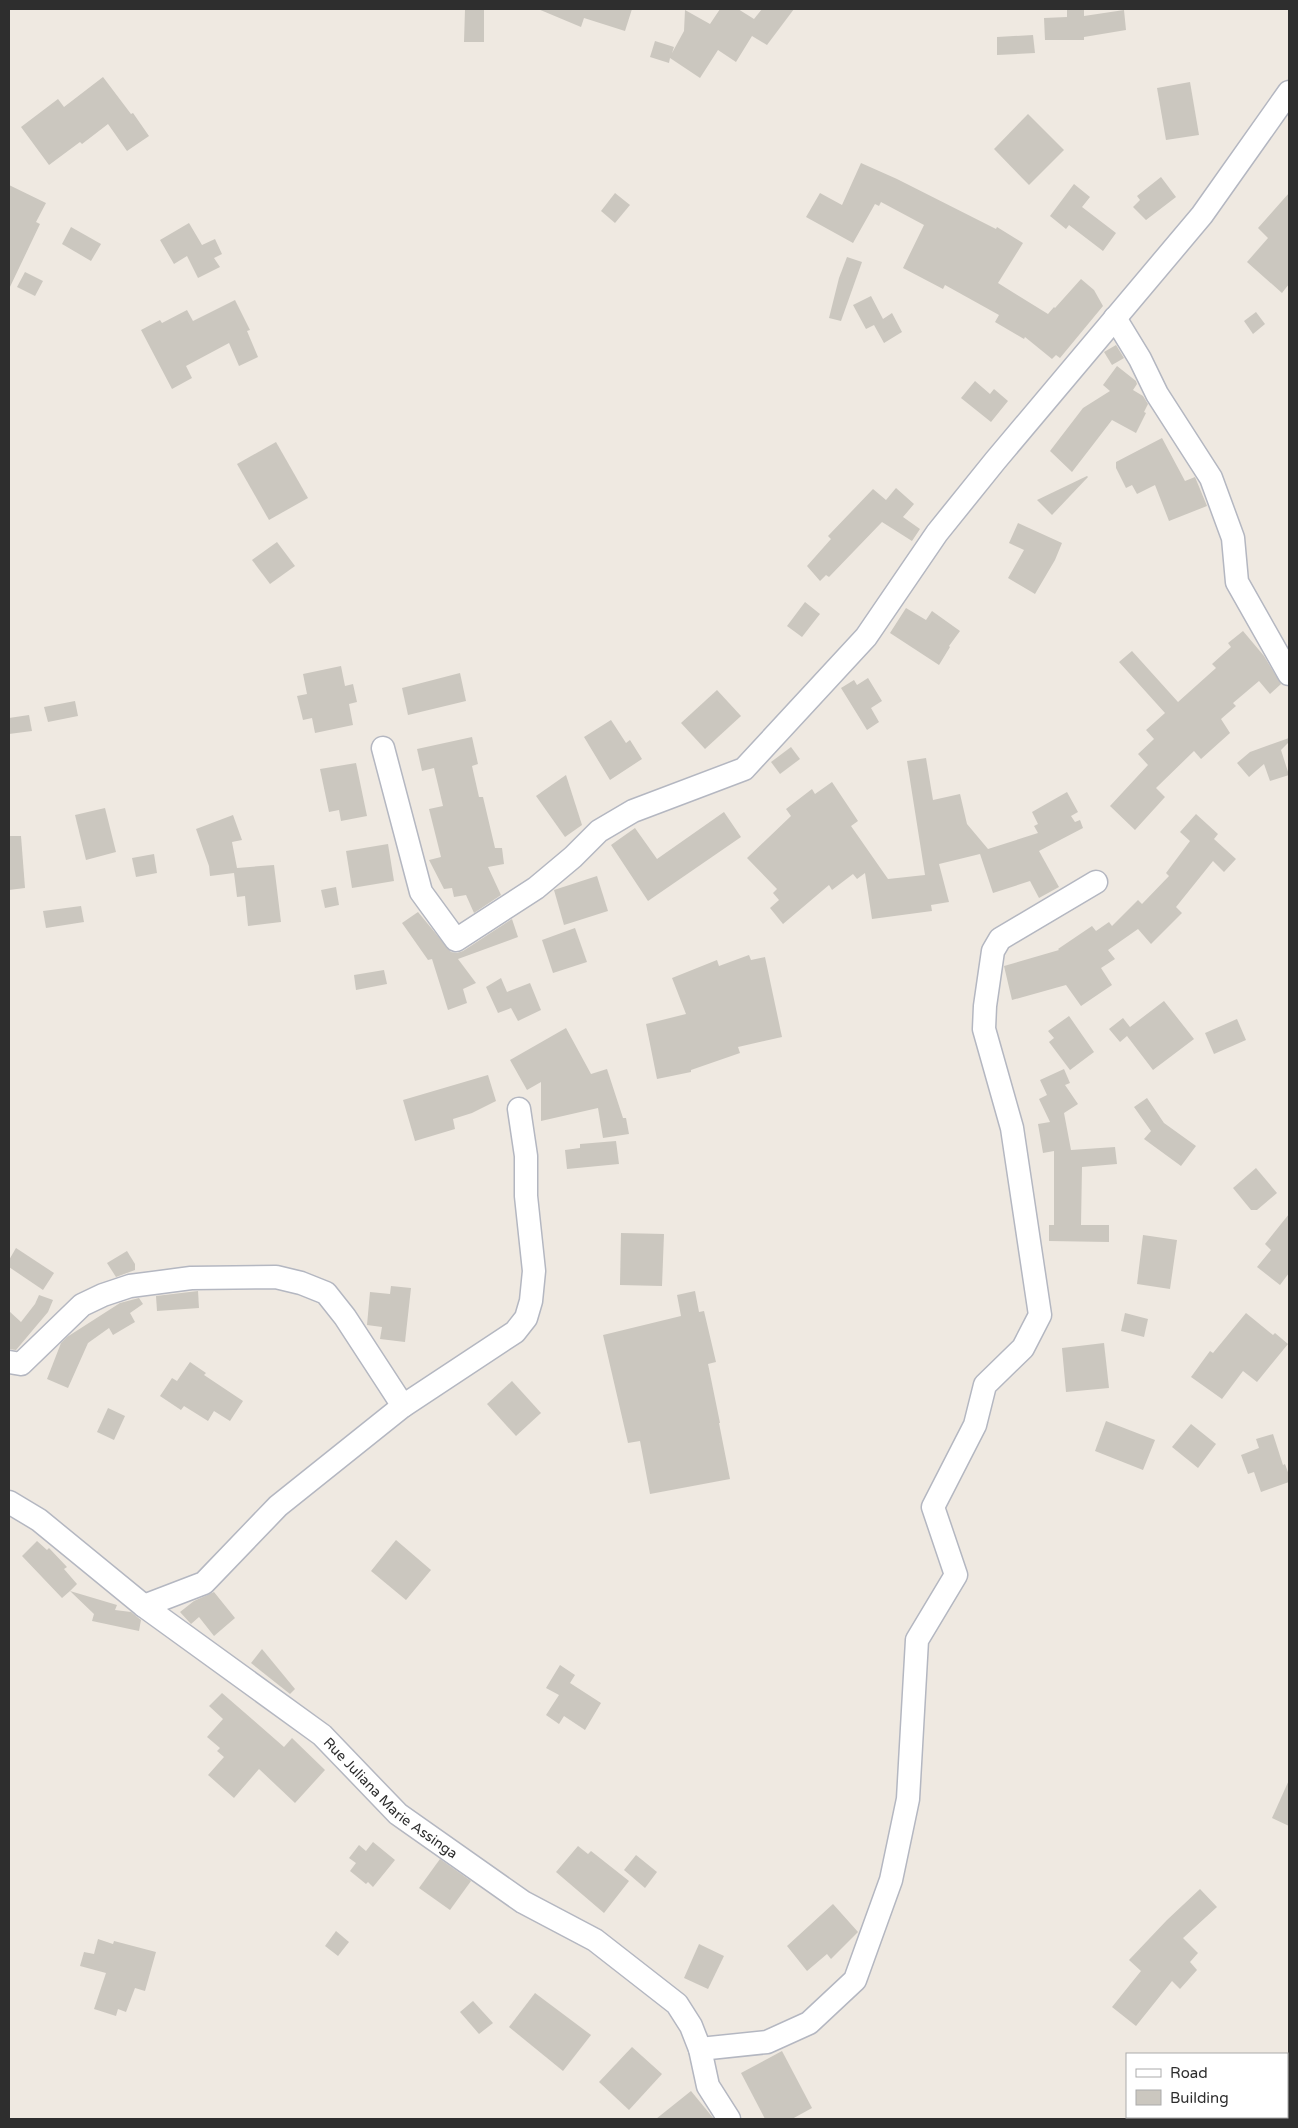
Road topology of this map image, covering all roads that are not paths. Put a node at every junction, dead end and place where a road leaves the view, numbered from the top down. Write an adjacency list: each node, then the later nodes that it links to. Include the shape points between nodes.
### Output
1 (1289, 92): 2 (street, via 1202,215)
2 (1115, 318): 3 (street, via 1157,394 1211,478 1233,538 1237,582); 4 (street, via 943,526 866,637 744,769 633,811 599,831 536,888 456,940 421,892)
3 (1289, 674)
4 (383, 748)
5 (1096, 882): 11 (street, via 1000,938 993,951 984,1029 1012,1128 1040,1315 1023,1348 985,1385 975,1425 933,1507 956,1575 916,1640 908,1799 891,1880 855,1980 809,2023 766,2042)
6 (519, 1109): 8 (street, via 526,1156 534,1271 532,1301 526,1318 515,1332)
7 (9, 1362): 8 (street, via 21,1364 82,1305 130,1286 191,1278 276,1277 326,1293)
8 (403, 1406): 10 (street, via 278,1506 204,1583)
9 (9, 1502): 10 (street, Rue Juliana Marie Assinga, via 39,1520)
10 (144, 1606): 11 (street, Rue Juliana Marie Assinga, via 322,1735 398,1814 523,1902 595,1940 677,2004)
11 (700, 2049): 12 (street, Rue Juliana Marie Assinga, via 708,2086)
12 (729, 2119)

